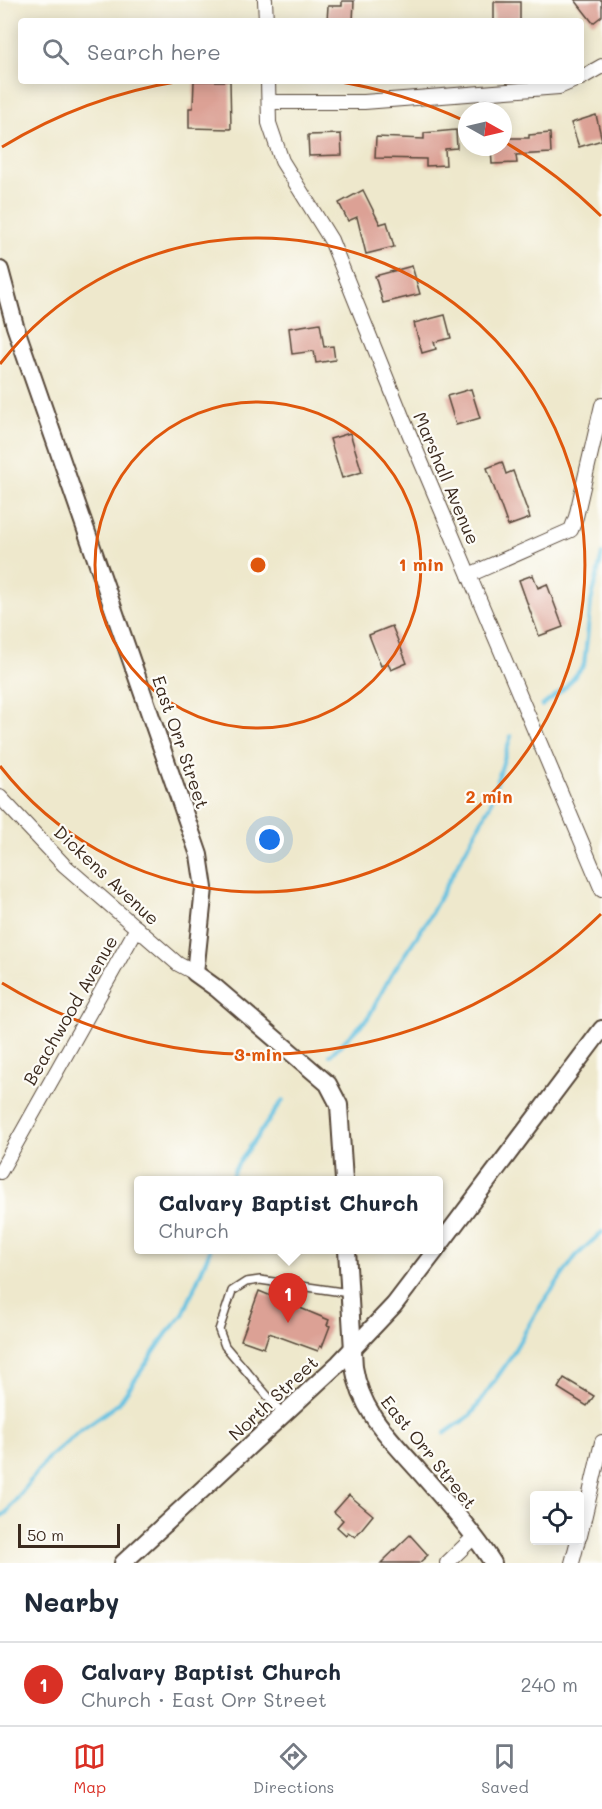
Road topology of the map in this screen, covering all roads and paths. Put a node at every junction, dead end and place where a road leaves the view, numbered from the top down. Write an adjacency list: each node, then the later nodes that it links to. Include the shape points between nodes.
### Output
1 (265, 0): 2 (street)
2 (266, 18)
3 (602, 66): 4 (street)
4 (584, 76)
5 (268, 84): 7 (street, Marshall Avenue)
6 (566, 84): 7 (street, via 364,102)
7 (269, 102): 10 (street, Marshall Avenue, via 270,123 282,161 331,240)
8 (0, 270): 14 (street, East Orr Street, via 15,326 199,855 204,888)
9 (602, 405): 10 (street, via 571,530)
10 (469, 575): 12 (street, Marshall Avenue)
11 (0, 797): 13 (street, Dickens Avenue, via 64,865)
12 (602, 890)
13 (137, 928): 14 (street, Dickens Avenue, via 178,964); 16 (street, Beachwood Avenue)
14 (195, 973): 17 (street, via 328,1084 339,1105)
15 (602, 1029): 18 (street, North Street)
16 (0, 1172)
17 (344, 1176)
18 (443, 1240)
19 (347, 1254): 21 (street, East Orr Street)
20 (432, 1254): 22 (street, North Street, via 394,1305)
21 (349, 1293): 22 (street, East Orr Street); 23 (lane, via 260,1280 246,1282 232,1291 219,1330 225,1346)
22 (352, 1348): 23 (street, North Street); 26 (street, East Orr Street, via 357,1385 372,1417)
23 (283, 1414): 28 (street, North Street)
24 (602, 1442): 25 (street)
25 (584, 1519)
26 (474, 1537): 29 (street); 30 (street, East Orr Street)
27 (577, 1545): 31 (street)
28 (123, 1563)
29 (447, 1563)
30 (493, 1563)
31 (572, 1563)

